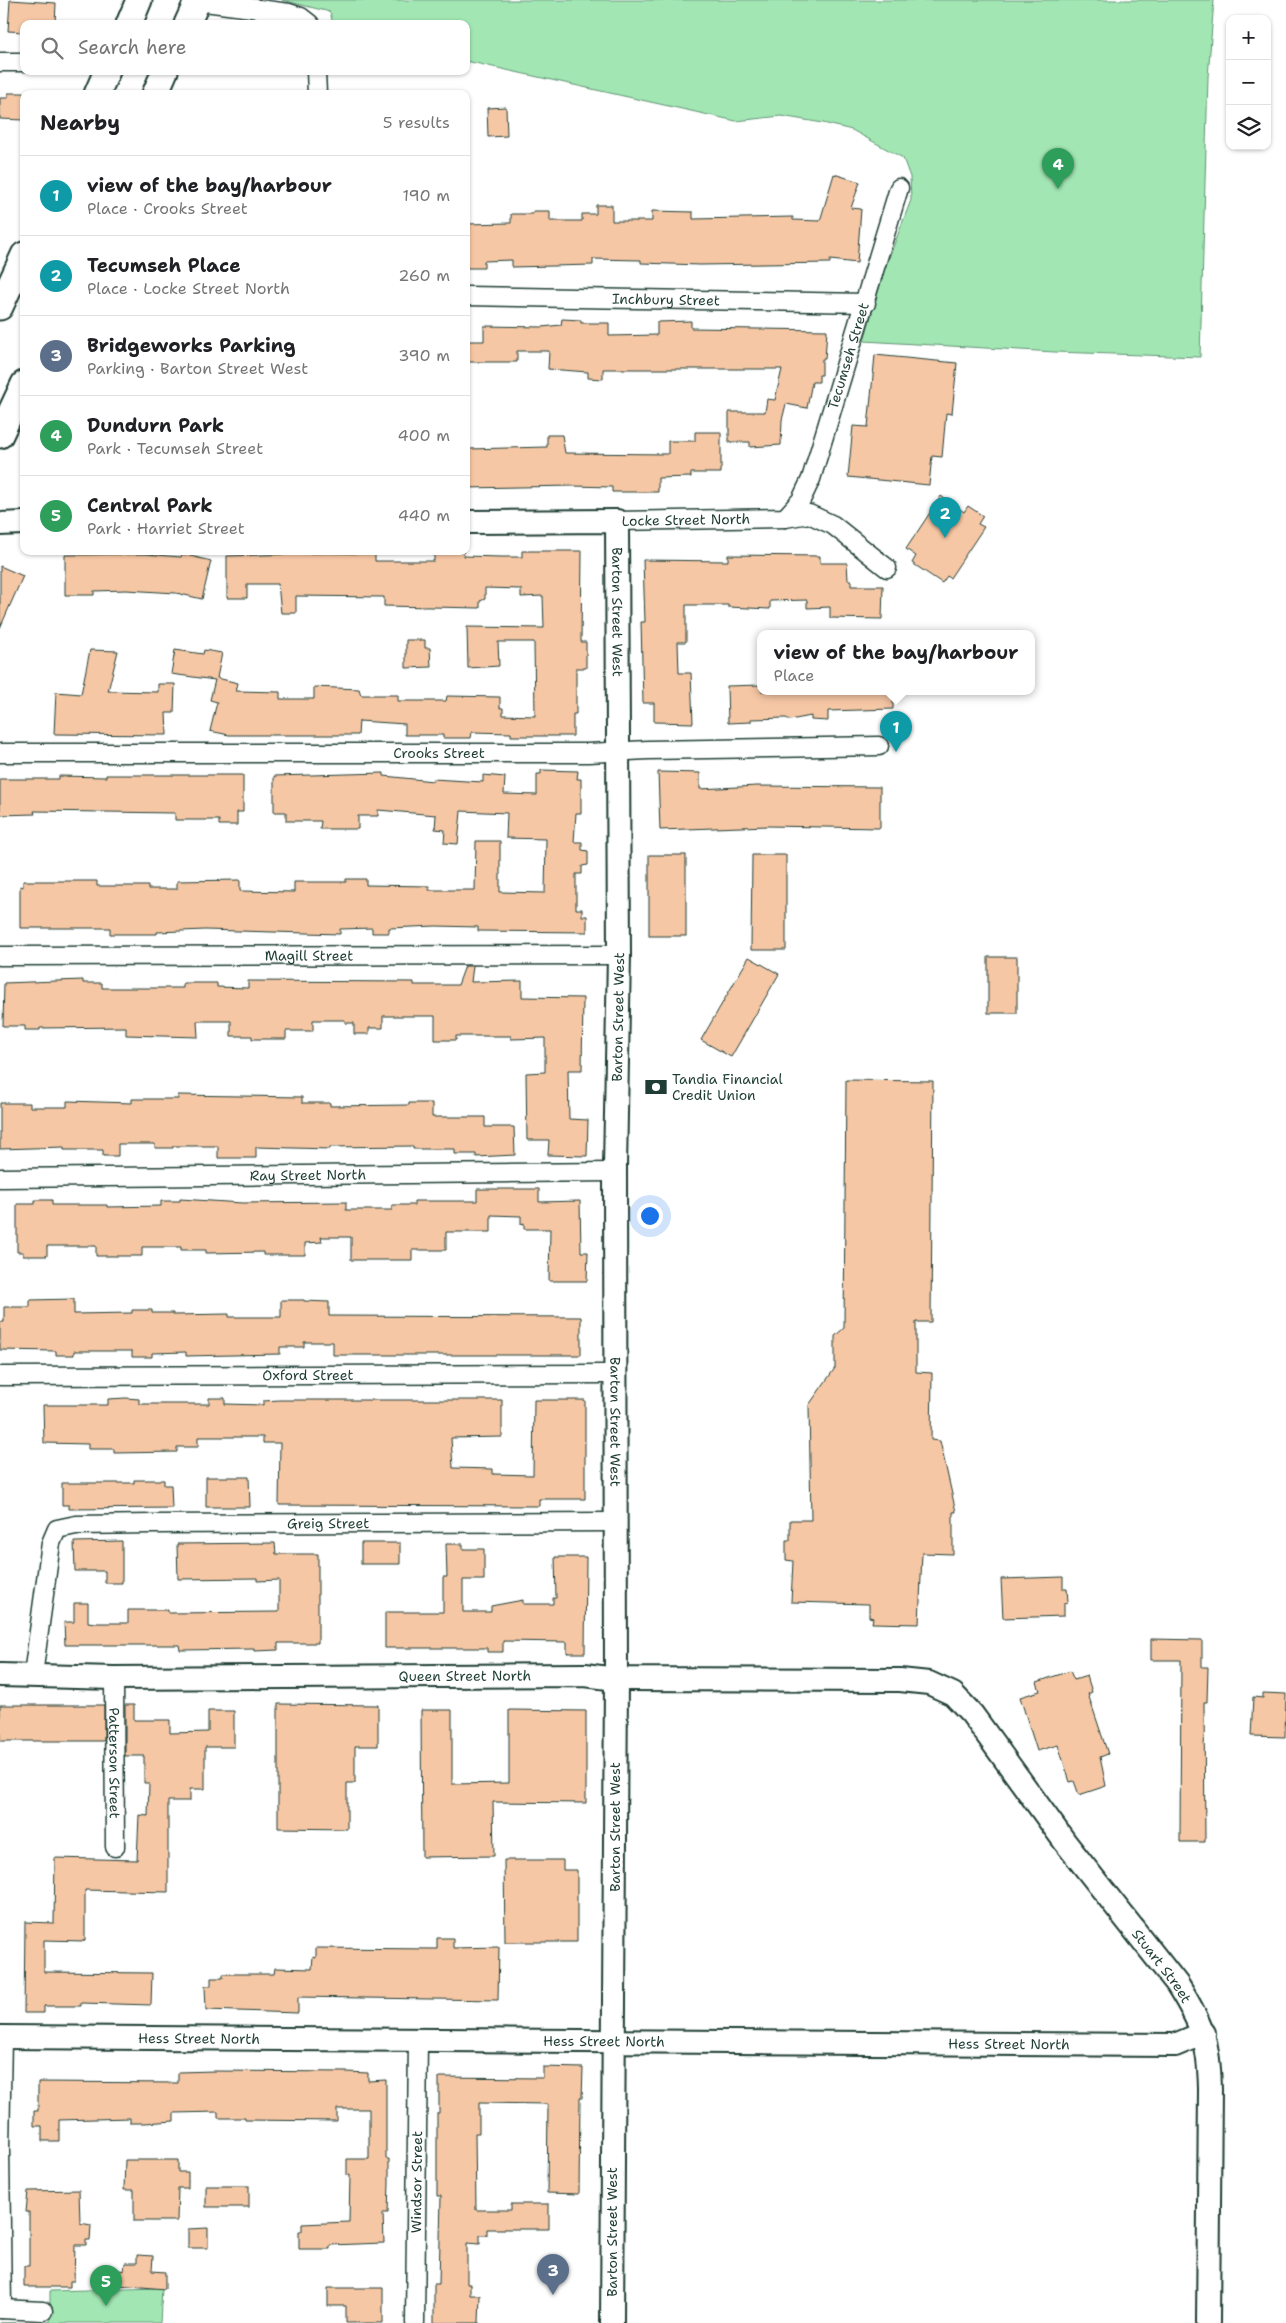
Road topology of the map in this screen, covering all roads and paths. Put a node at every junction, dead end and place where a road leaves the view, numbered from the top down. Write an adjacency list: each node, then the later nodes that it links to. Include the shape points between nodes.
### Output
1 (139, 0): 3 (main road)
2 (197, 0): 4 (main road); 5 (street, via 289,13)
3 (131, 20)
4 (189, 20)
5 (305, 20)
6 (0, 62): 7 (street)
7 (20, 62)
8 (105, 75): 11 (main road)
9 (163, 75): 12 (main road)
10 (316, 75): 13 (street)
11 (99, 90)
12 (157, 90)
13 (317, 90)
14 (899, 188): 17 (street, Tecumseh Street)
15 (20, 263): 18 (main road)
16 (470, 296): 17 (street, Inchbury Street)
17 (866, 302): 21 (street, Tecumseh Street, via 811,479 801,500)
18 (0, 305)
19 (20, 392): 20 (main road)
20 (0, 435)
21 (785, 518): 22 (street, Locke Street North); 26 (street, Locke Street North, via 809,514 833,525)
22 (617, 521): 23 (street, Locke Street North); 28 (street, Barton Street West)
23 (470, 522)
24 (0, 524): 25 (street)
25 (20, 524)
26 (887, 568)
27 (878, 746): 28 (street, Crooks Street)
28 (618, 752): 29 (street, Crooks Street); 30 (street, Barton Street West)
29 (0, 754)
30 (618, 955): 31 (street, Magill Street); 32 (street, Barton Street West)
31 (0, 956)
32 (616, 1172): 33 (street, Ray Street North); 34 (street, Barton Street West)
33 (0, 1178)
34 (615, 1374): 35 (street, Oxford Street); 36 (street, Barton Street West)
35 (0, 1376)
36 (615, 1522): 38 (street, Greig Street, via 76,1525 57,1529 51,1543); 40 (street, Barton Street West)
37 (0, 1675): 38 (street, Queen Street North)
38 (33, 1675): 39 (street, Queen Street North)
39 (114, 1678): 40 (street, Queen Street North, via 586,1675); 42 (street, Patterson Street)
40 (616, 1679): 41 (street, Queen Street North, via 900,1680); 46 (street, Barton Street West)
41 (929, 1683): 43 (street, Stuart Street, via 953,1694 972,1714 1065,1842 1177,1984)
42 (115, 1847)
43 (1204, 2033): 46 (street, Hess Street North, via 1175,2044); 51 (street, Stuart Street, via 1210,2065)
44 (1, 2037): 45 (street, Hess Street North); 47 (street)
45 (418, 2040): 46 (street, Hess Street North); 49 (street, Windsor Street)
46 (613, 2041): 50 (street, Barton Street West)
47 (1, 2309): 48 (street)
48 (43, 2311)
49 (415, 2323)
50 (612, 2323)
51 (1208, 2323)

